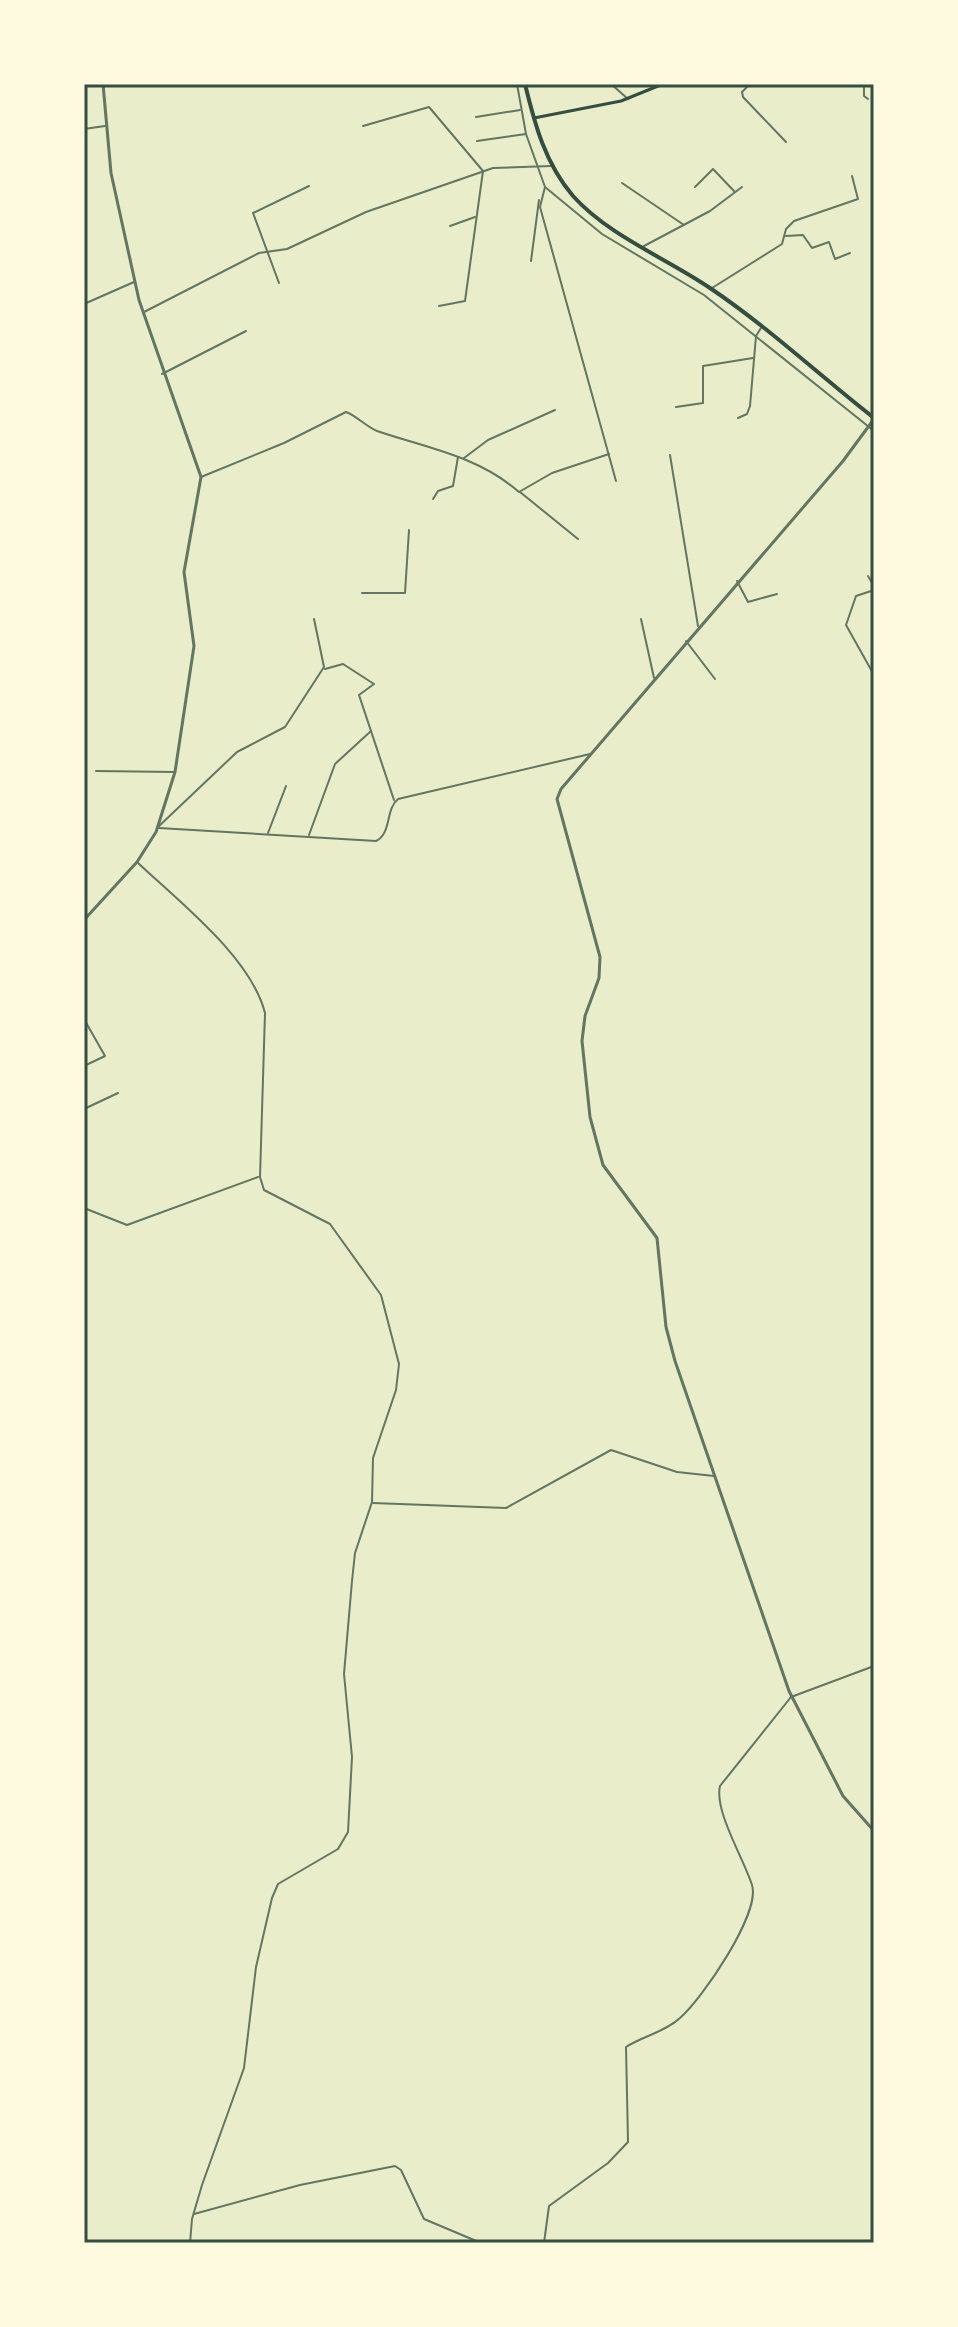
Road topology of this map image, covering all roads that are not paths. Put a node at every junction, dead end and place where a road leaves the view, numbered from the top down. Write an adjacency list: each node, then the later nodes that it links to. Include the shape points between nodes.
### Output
1 (103, 84): 13 (street)
2 (517, 84): 10 (street)
3 (525, 84): 12 (main road)
4 (611, 84): 8 (street)
5 (663, 84): 8 (main road)
6 (750, 84): 18 (street, via 743,97)
7 (864, 84): 9 (street)
8 (630, 98): 12 (main road)
9 (868, 99)
10 (521, 110): 11 (street); 16 (street)
11 (476, 117)
12 (534, 118): 19 (main road)
13 (105, 126): 15 (street); 38 (street)
14 (363, 126): 21 (street, via 429,107)
15 (84, 129)
16 (526, 134): 17 (street); 20 (street)
17 (477, 141)
18 (786, 142)
19 (552, 166): 20 (street); 34 (main road, via 588,210)
20 (538, 167): 21 (street); 25 (street)
21 (483, 171): 30 (street); 35 (street, via 366,212 287,249)
22 (852, 176): 33 (street, via 858,199 794,221)
23 (622, 183): 32 (street)
24 (309, 186): 35 (street, via 253,213)
25 (545, 187): 29 (street); 46 (street, via 602,234 704,295)
26 (695, 187): 28 (street, via 713,169)
27 (742, 187): 28 (street)
28 (735, 192): 32 (street)
29 (540, 199): 37 (street); 55 (street)
30 (477, 216): 31 (street); 42 (street, via 465,301)
31 (450, 226)
32 (685, 226): 34 (street)
33 (785, 236): 36 (street, via 803,235 812,248 829,242 835,259); 40 (street, via 771,254)
34 (643, 246): 40 (main road)
35 (266, 251): 39 (street); 43 (street)
36 (850, 253)
37 (531, 261)
38 (134, 282): 41 (street); 43 (street)
39 (279, 283)
40 (711, 289): 44 (main road)
41 (84, 304)
42 (439, 306)
43 (143, 313): 48 (street)
44 (762, 326): 46 (street); 52 (main road)
45 (246, 331): 48 (street)
46 (756, 336): 47 (street); 53 (street)
47 (753, 358): 49 (street, via 703,366 703,403); 51 (street, via 750,406)
48 (162, 374): 59 (street)
49 (676, 407)
50 (555, 410): 58 (street, via 488,440)
51 (738, 418)
52 (874, 419): 53 (street)
53 (867, 426): 54 (street); 66 (street, via 843,461)
54 (874, 431)
55 (609, 454): 60 (street); 61 (street, via 552,473)
56 (670, 455): 72 (street)
57 (458, 457): 58 (street); 59 (street, via 374,430 346,412); 62 (street, via 453,486)
58 (463, 459): 61 (street)
59 (201, 477): 81 (street, via 184,572 194,646)
60 (616, 481)
61 (519, 492): 64 (street)
62 (433, 499)
63 (409, 530): 68 (street, via 405,593)
64 (578, 539)
65 (868, 576): 67 (street)
66 (737, 581): 69 (street, via 748,602); 72 (street)
67 (874, 588): 75 (street, via 856,596 846,625)
68 (362, 593)
69 (777, 594)
70 (314, 619): 74 (street)
71 (641, 619): 76 (street)
72 (698, 626): 73 (street)
73 (686, 641): 76 (street); 77 (street)
74 (323, 670): 78 (street, via 343,664 371,679 374,684 359,695); 84 (street, via 285,727 237,752)
75 (874, 675)
76 (654, 678): 79 (street)
77 (715, 679)
78 (372, 730): 83 (street); 86 (street, via 335,764)
79 (591, 754): 83 (street); 95 (street, via 557,799 600,957 582,1041 590,1117 603,1165 657,1238 666,1327)
80 (96, 771): 81 (street)
81 (175, 772): 84 (street)
82 (286, 786): 85 (street)
83 (395, 801): 86 (street, via 381,839)
84 (157, 828): 85 (street); 87 (street)
85 (268, 833): 86 (street)
86 (308, 836)
87 (137, 862): 88 (street); 93 (street, via 210,931 262,1003)
88 (84, 920)
89 (84, 1019): 90 (street, via 105,1056)
90 (84, 1066)
91 (118, 1093): 92 (street)
92 (84, 1109)
93 (260, 1177): 94 (street, via 127,1225); 96 (street, via 270,1195 330,1224 376,1284 387,1309 397,1347 398,1380 373,1458)
94 (84, 1208)
95 (715, 1476): 96 (street, via 677,1472 611,1450 506,1508); 98 (street)
96 (372, 1502): 100 (street, via 355,1553 344,1655 352,1757 348,1832 338,1849 278,1884 272,1898 256,1967 244,2068)
97 (874, 1666): 98 (street)
98 (791, 1697): 99 (street, via 843,1796); 103 (street, via 719,1788 753,1891 734,1945 680,2019 626,2047 628,2142 549,2206)
99 (874, 1831)
100 (193, 2214): 101 (street); 102 (street, via 395,2166 424,2219)
101 (190, 2243)
102 (481, 2243)
103 (544, 2243)

